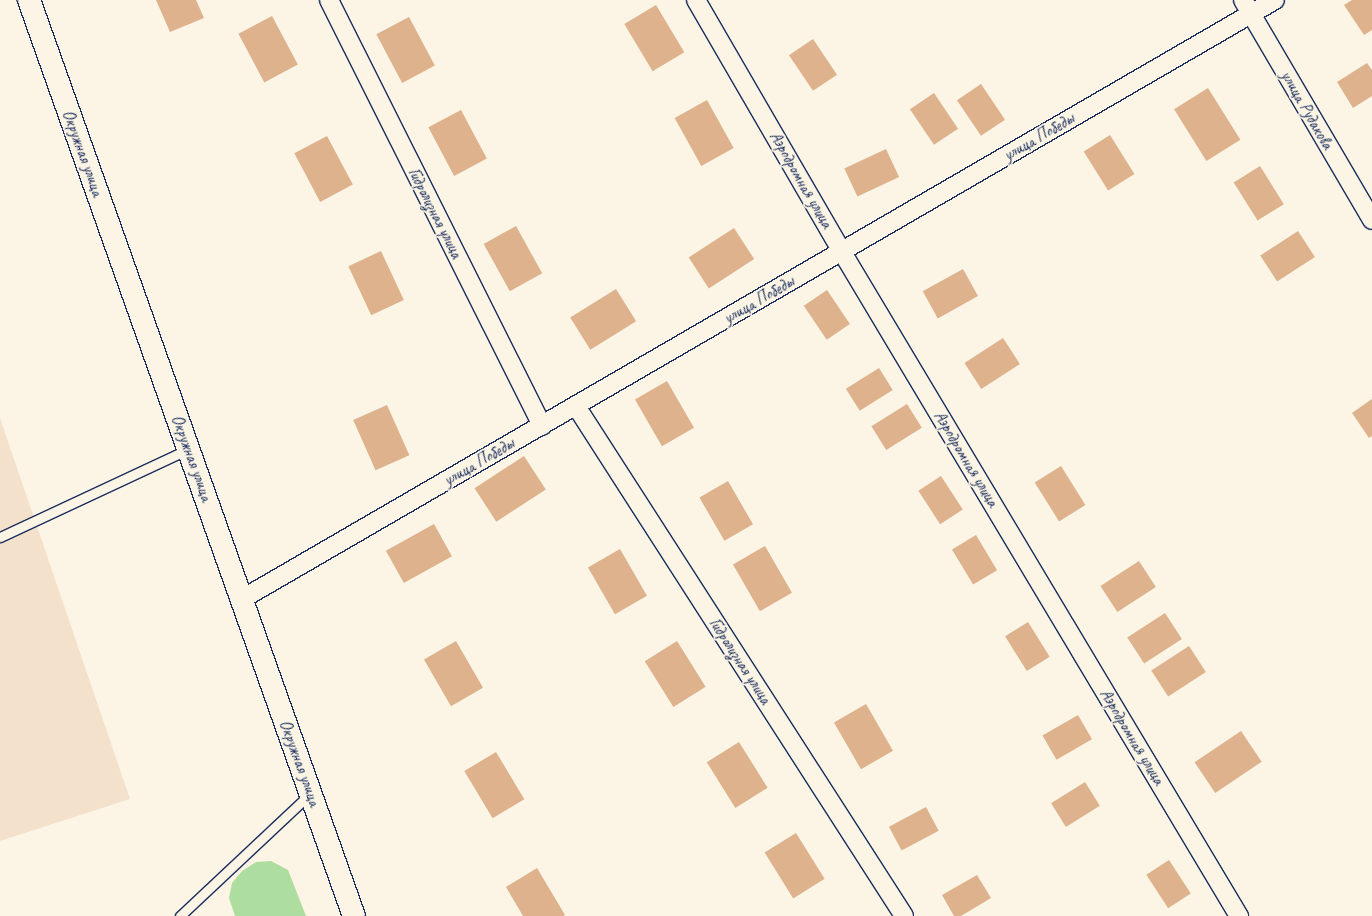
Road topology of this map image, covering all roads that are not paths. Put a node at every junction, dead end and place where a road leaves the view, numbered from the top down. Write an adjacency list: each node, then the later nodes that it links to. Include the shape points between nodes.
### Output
1 (29, 0): 10 (main road, Окружная улица)
2 (329, 0): 9 (street, Гидролизная улица)
3 (696, 0): 7 (street, Аэродромная улица)
4 (1275, 0): 5 (street, улица Победы)
5 (1247, 7): 6 (street, улица Рудакова); 7 (street, улица Победы)
6 (1372, 220)
7 (842, 252): 8 (street, улица Победы); 17 (street, Аэродромная улица)
8 (576, 406): 9 (street, улица Победы); 16 (street, Гидролизная улица)
9 (542, 426): 12 (street, улица Победы)
10 (188, 449): 11 (lane); 12 (main road, Окружная улица)
11 (0, 536)
12 (242, 599): 13 (main road, Окружная улица)
13 (311, 793): 14 (lane); 15 (main road, Окружная улица)
14 (180, 916)
15 (354, 916)
16 (904, 916)
17 (1239, 916)

